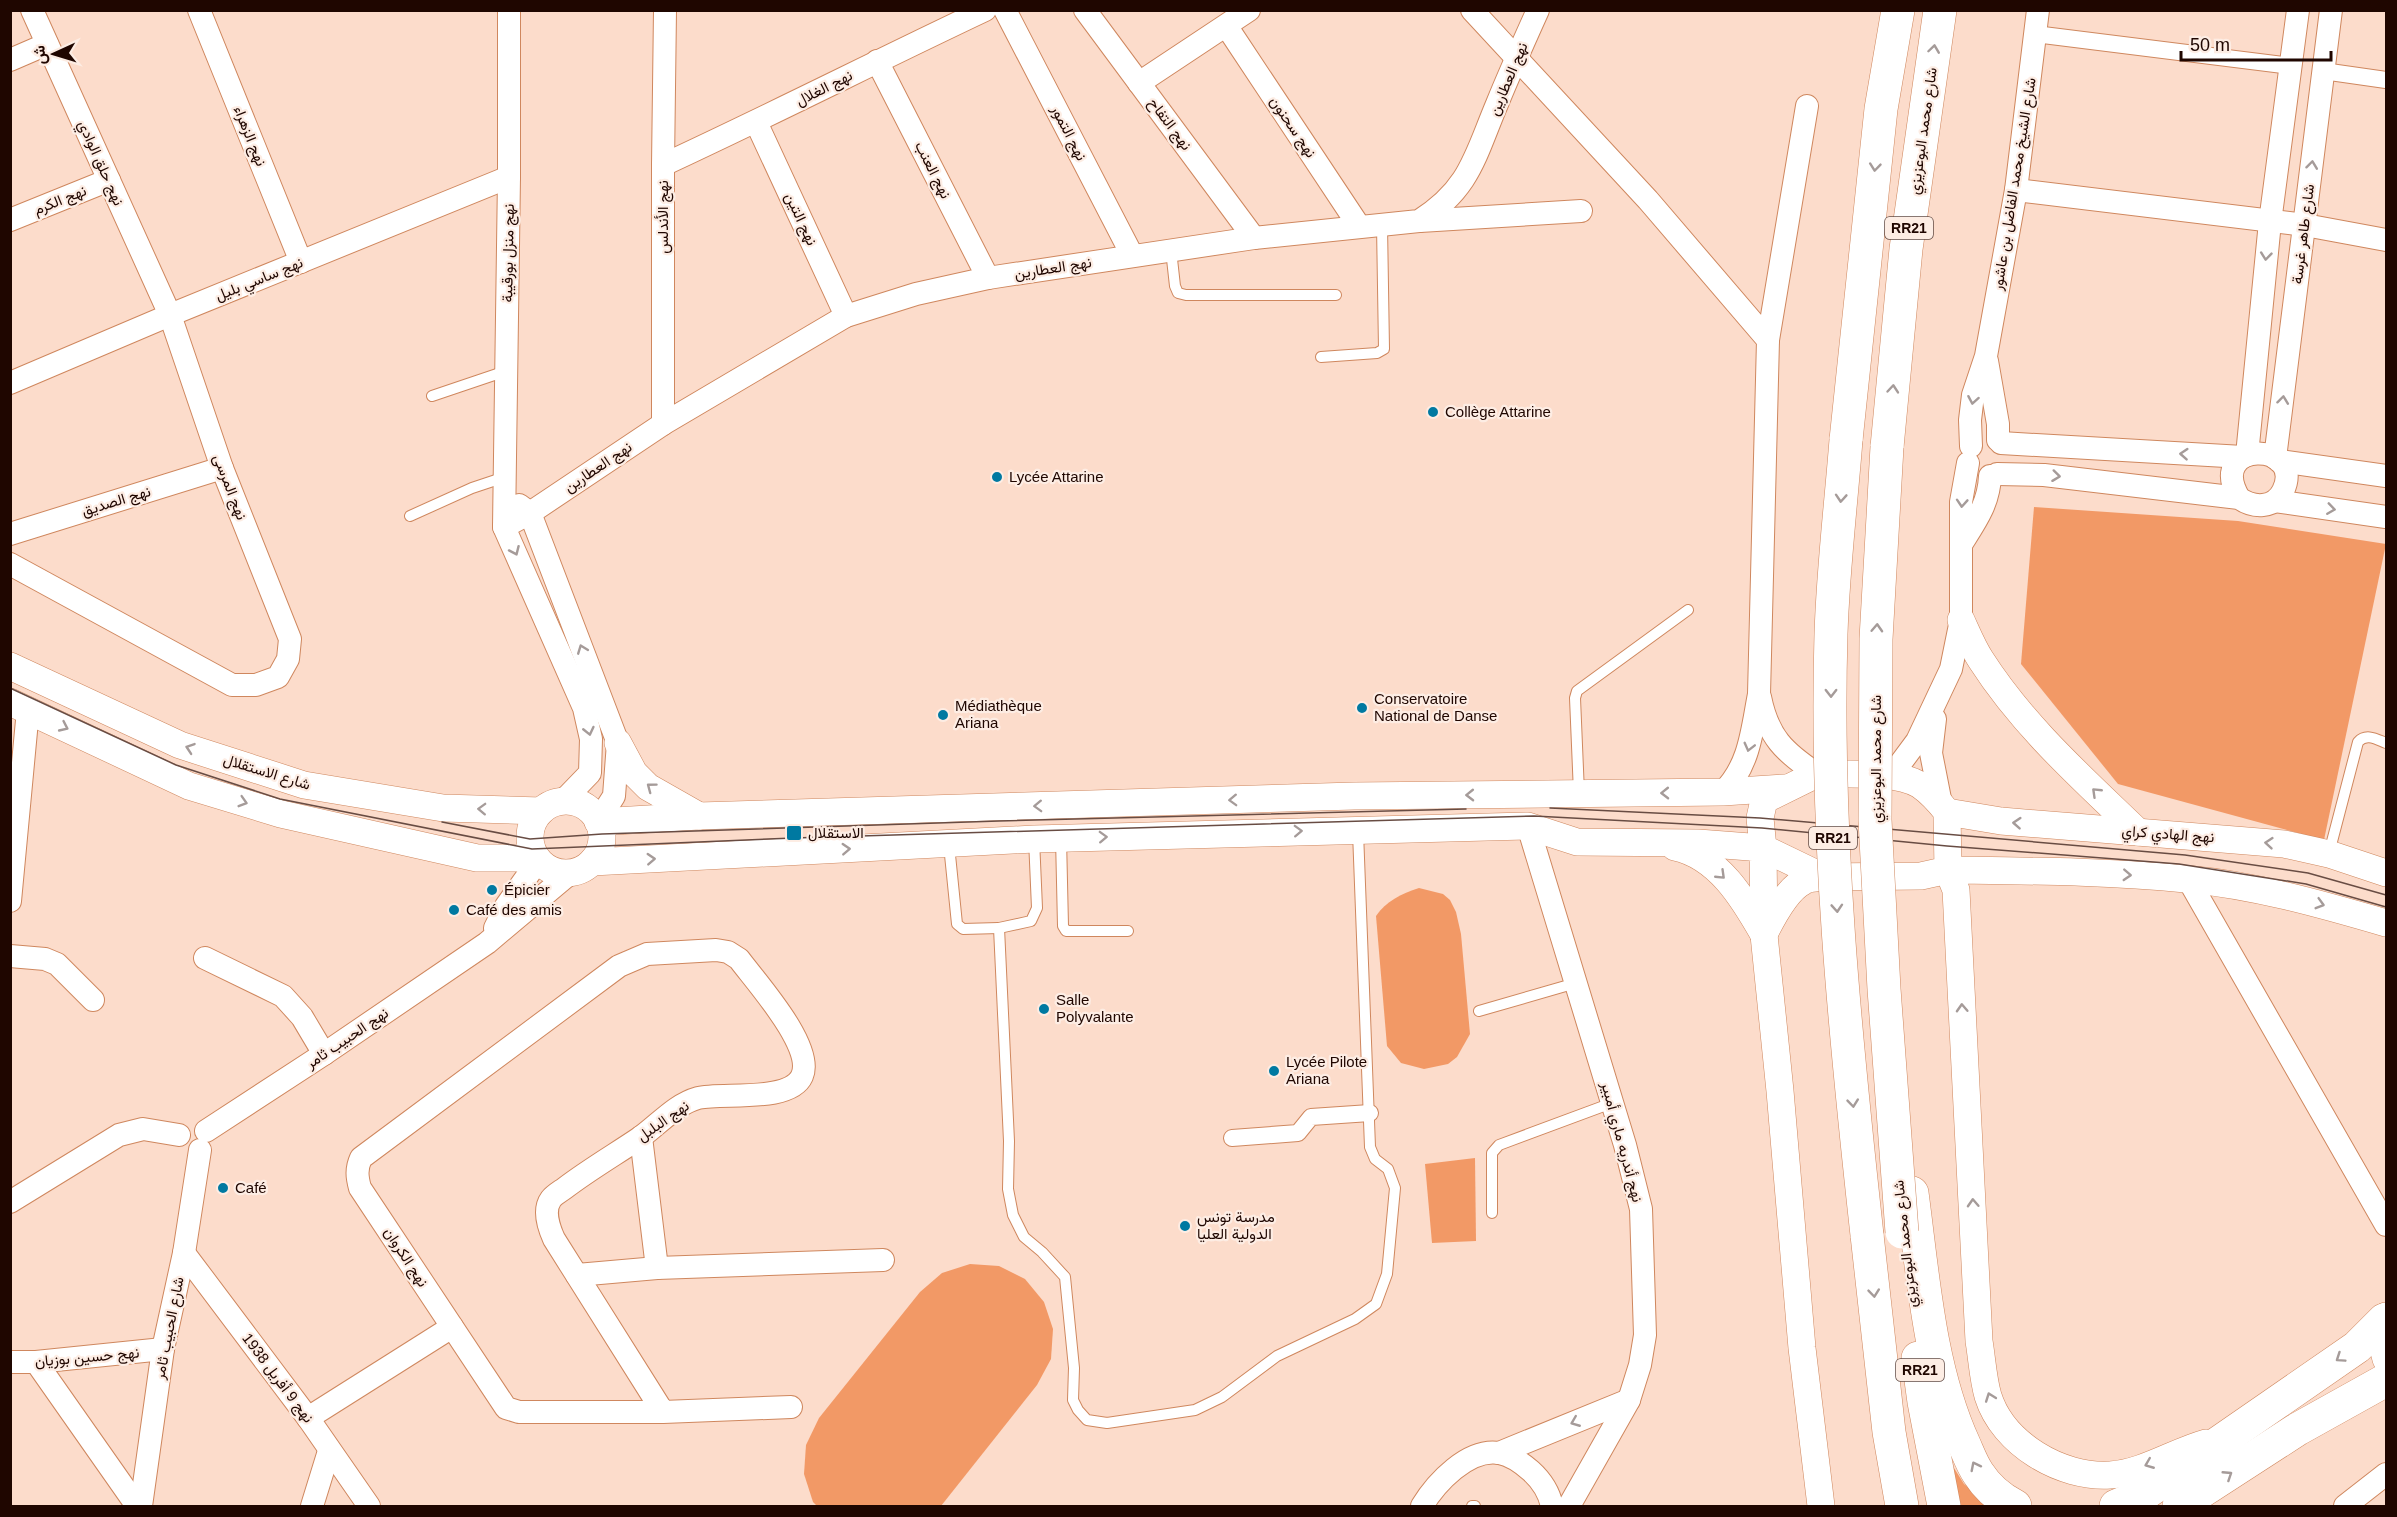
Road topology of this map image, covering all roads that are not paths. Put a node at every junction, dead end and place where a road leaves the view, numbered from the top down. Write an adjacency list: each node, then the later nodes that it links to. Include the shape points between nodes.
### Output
1 (33, 10): 19 (street, نهج حلق الوادي)
2 (199, 10): 45 (street, نهج الزهراء)
3 (509, 10): 31 (street, نهج منزل بورقيبة)
4 (665, 10): 30 (street, نهج الأندلس)
5 (985, 10): 22 (street, نهج الغلال)
6 (1005, 10): 44 (street, نهج التمور)
7 (1085, 10): 26 (street, نهج التفاح)
8 (1250, 10): 17 (street)
9 (1472, 10): 20 (street)
10 (1538, 10): 20 (street, نهج العطارين)
11 (1876, 10): 28 (highway)
12 (1898, 10): 28 (highway, RR21)
13 (1940, 10): 130 (highway, شارع محمد البوعزيزي / RR21, one-way to 13, bridge, via 1884,989 1875,820 1876,639 1887,447 1906,249)
14 (2038, 10): 18 (street, شارع الشيخ محمد الفاضل بن عاشور)
15 (2298, 10): 23 (street)
16 (2331, 10): 24 (street, شارع طاهر غرسة)
17 (1227, 27): 26 (street); 40 (street, نهج سحنون)
18 (2035, 34): 23 (street); 33 (street, شارع الشيخ محمد الفاضل بن عاشور)
19 (47, 44): 21 (street); 32 (street, نهج حلق الوادي)
20 (1516, 58): 36 (street, نهج العطارين, via 1477,156 1457,189); 50 (street, via 1648,200)
21 (10, 60)
22 (877, 61): 29 (street, نهج الغلال); 46 (street, نهج العنب)
23 (2291, 66): 37 (street)
24 (2323, 71): 25 (street); 39 (street, شارع طاهر غرسة, one-way to 24)
25 (2386, 80)
26 (1139, 83): 41 (street, نهج التفاح)
27 (1807, 106): 50 (street)
28 (1881, 109): 146 (highway, RR21, one-way to 146, bridge, via 1846,440 1831,633 1831,817 1845,1030)
29 (756, 122): 30 (street, نهج الغلال); 49 (street, نهج التين)
30 (663, 165): 56 (street, نهج الأندلس)
31 (509, 177): 45 (street, نهج ساسي بليل); 53 (street, نهج منزل بورقيبة)
32 (109, 180): 35 (street, نهج الكرم); 48 (street, نهج حلق الوادي)
33 (2016, 190): 37 (street); 51 (street, شارع الشيخ محمد الفاضل بن عاشور)
34 (1581, 211): 36 (street)
35 (10, 220)
36 (1419, 221): 38 (street, نهج العطارين)
37 (2270, 222): 39 (street); 59 (street, one-way to 59)
38 (1382, 225): 40 (street, نهج العطارين); 52 (lane, via 1384,349 1377,353)
39 (2305, 225): 42 (street); 60 (street, شارع طاهر غرسة, one-way to 39)
40 (1359, 226): 41 (street, نهج العطارين)
41 (1254, 238): 43 (street, نهج العطارين)
42 (2386, 240)
43 (1171, 249): 44 (street, نهج العطارين); 47 (lane, via 1178,293)
44 (1132, 255): 46 (street, نهج العطارين)
45 (301, 262): 48 (street, نهج ساسي بليل)
46 (988, 278): 49 (street, نهج العطارين, via 916,294)
47 (1336, 295)
48 (170, 315): 54 (street, نهج ساسي بليل); 61 (street, نهج المرسى)
49 (846, 316): 56 (street, نهج العطارين)
50 (1768, 340): 77 (street)
51 (1986, 356): 57 (street); 58 (street, one-way to 58, via 1974,395)
52 (1322, 357)
53 (506, 370): 55 (lane); 64 (street, نهج منزل بورقيبة)
54 (10, 383)
55 (432, 396)
56 (663, 424): 67 (street, نهج العطارين)
57 (1999, 441): 58 (street, via 1985,437 1977,440); 59 (street, one-way to 57); 62 (street, via 2007,459)
58 (1969, 454): 62 (street, via 1977,474); 72 (street, one-way to 72, via 1961,501)
59 (2245, 456): 60 (street, via 2262,452); 65 (street, via 2235,466 2232,477)
60 (2277, 459): 63 (street); 66 (street, via 2285,482)
61 (222, 468): 71 (street, نهج الصديق); 73 (street, نهج المرسى, via 290,639 288,659 278,677 256,685 232,685)
62 (1994, 475): 65 (street, one-way to 65, via 2043,475); 72 (street, via 1983,510)
63 (2386, 476)
64 (505, 486): 67 (street); 68 (lane, via 472,488); 70 (street, نهج منزل بورقيبة)
65 (2239, 498): 66 (street, via 2256,506)
66 (2275, 501): 69 (street, one-way to 69)
67 (530, 513): 70 (street, نهج العطارين); 80 (street, one-way to 67)
68 (410, 516)
69 (2386, 517)
70 (504, 527): 88 (street, one-way to 88, via 584,708 591,739 590,774)
71 (10, 534)
72 (1962, 543): 75 (street)
73 (10, 564)
74 (1688, 610): 87 (lane, via 1576,691)
75 (1960, 620): 78 (street, via 1951,669); 94 (street, one-way to 75, via 2048,746 2013,705 1980,658)
76 (10, 666): 88 (street, شارع الاستقلال, one-way to 76, via 443,808 304,785 180,745)
77 (1759, 694): 83 (street, via 1767,723 1777,740 1790,756); 86 (street, one-way to 86, via 1744,765)
78 (1938, 700): 84 (street, via 1917,741); 89 (street, via 1931,753)
79 (19, 706): 82 (street); 102 (street, one-way to 102, via 189,786 281,814 477,858)
80 (618, 743): 90 (street, one-way to 80, via 648,786 634,773); 91 (street, via 614,796)
81 (2386, 743): 101 (lane, via 2369,736 2358,742)
82 (16, 771): 109 (street)
83 (1817, 774): 84 (street); 85 (street)
84 (1891, 776): 89 (street, via 1922,786)
85 (1784, 788): 86 (street); 100 (street, via 1764,800 1760,818)
86 (1723, 792): 87 (street, one-way to 87)
87 (1579, 794): 90 (street, one-way to 90, via 1354,796)
88 (552, 806): 91 (street, via 583,806); 102 (street, via 531,829)
89 (1944, 808): 94 (street, نهج الهادي كراي, one-way to 89, via 2001,821); 104 (street)
90 (699, 816): 91 (street)
91 (598, 821): 103 (street, via 601,846)
92 (1528, 826): 93 (street); 97 (street); 106 (street, نهج أندريه ماري أمبير)
93 (1358, 829): 95 (street, one-way to 93); 123 (lane)
94 (2138, 832): 101 (street, نهج الهادي كراي, one-way to 94, via 2284,844)
95 (1061, 838): 96 (street); 112 (lane, via 1066,932)
96 (1034, 839): 99 (street); 111 (lane, via 1037,908 1031,921)
97 (1577, 842): 98 (street); 106 (street, via 1561,845)
98 (1651, 842): 100 (street); 113 (street, one-way to 113, via 1683,849 1704,860 1732,885)
99 (949, 843): 103 (street, one-way to 99); 111 (lane, via 957,924 963,929)
100 (1763, 848): 107 (street); 113 (street)
101 (2329, 854): 105 (street, نهج الهادي كراي)
102 (537, 860): 103 (street, via 552,871); 114 (street, نهج الحبيب ثامر)
103 (581, 868): 114 (street, نهج الحبيب ثامر, via 536,900)
104 (1948, 870): 107 (street, via 1921,876); 108 (street, one-way to 108); 147 (street, one-way to 104, via 2111,1475 2078,1473 2033,1454 2007,1429 1988,1396 1979,1341 1956,890)
105 (2386, 873)
106 (1544, 877): 118 (street, نهج أندريه ماري أمبير)
107 (1823, 877): 113 (street, via 1803,881 1786,897)
108 (2188, 879): 110 (street, one-way to 110, via 2299,898); 129 (street)
109 (10, 900)
110 (2386, 922)
111 (999, 928): 123 (lane, via 1008,1189 1013,1215 1024,1237 1065,1277 1074,1368 1073,1400 1087,1420 1107,1423 1195,1410 1222,1397 1277,1356 1355,1319 1376,1304 1387,1274 1395,1188 1388,1169 1375,1159 1370,1147)
112 (1128, 931)
113 (1764, 935): 157 (street, via 1801,1336)
114 (487, 943): 121 (street, نهج الحبيب ثامر)
115 (647, 954): 124 (street, نهج البلبل, via 716,950 739,959 787,1024 804,1062 802,1076 786,1089 698,1098 683,1104); 136 (street, نهج الكروان, via 619,966 361,1158 357,1177 360,1188)
116 (10, 956): 119 (street, via 57,964)
117 (205, 957): 121 (street, via 283,996 302,1017)
118 (1576, 983): 120 (lane); 122 (street, نهج أندريه ماري أمبير)
119 (93, 1000)
120 (1479, 1011)
121 (324, 1054): 126 (street, نهج الحبيب ثامر)
122 (1612, 1103): 128 (lane, via 1499,1145 1492,1153); 142 (street, نهج أندريه ماري أمبير, via 1641,1209 1645,1335)
123 (1370, 1113): 125 (street, via 1311,1117 1298,1133)
124 (641, 1137): 133 (street); 134 (street, نهج البلبل, via 550,1200 549,1227)
125 (1232, 1138)
126 (203, 1140): 127 (street, via 202,1126 192,1123 183,1126 179,1135 143,1129 119,1135); 131 (street, شارع الحبيب ثامر)
127 (10, 1202)
128 (1492, 1213)
129 (2386, 1225)
130 (1909, 1227): 160 (highway, شارع محمد البوعزيزي / RR21, via 1924,1402); 161 (highway, one-way to 130, via 1993,1491 1977,1472 1957,1428)
131 (183, 1253): 137 (street, شارع الحبيب ثامر); 145 (street, نهج 9 أفريل 1938)
132 (883, 1260): 133 (street)
133 (657, 1268): 134 (street)
134 (577, 1275): 144 (street, نهج البلبل)
135 (2385, 1318): 138 (street, via 2381,1340); 147 (highway, one-way to 147, via 2356,1347)
136 (452, 1327): 144 (street, نهج الكروان, via 506,1408 519,1412); 145 (street)
137 (163, 1349): 140 (street, نهج حسين بوزيان); 151 (street, شارع الحبيب ثامر)
138 (2386, 1359)
139 (10, 1362): 140 (street, نهج حسين بوزيان)
140 (36, 1362): 151 (street)
141 (2386, 1380): 163 (highway, one-way to 141, via 2298,1430)
142 (1629, 1400): 149 (street, one-way to 149); 156 (street, نهج أندريه ماري أمبير)
143 (791, 1407): 144 (street, نهج الكروان)
144 (663, 1412)
145 (308, 1418): 148 (street, نهج 9 أفريل 1938)
146 (1889, 1432): 158 (highway); 159 (highway, RR21)
147 (2224, 1438): 162 (highway, via 2143,1495)
148 (329, 1451): 152 (street); 153 (street, نهج 9 أفريل 1938)
149 (1499, 1453): 154 (street, via 1477,1456 1457,1466); 155 (street, via 1522,1463 1535,1475 1550,1494)
150 (2386, 1474): 164 (street)
151 (139, 1506)
152 (312, 1506)
153 (369, 1506)
154 (1422, 1506)
155 (1552, 1506)
156 (1569, 1506)
157 (1821, 1506)
158 (1897, 1506)
159 (1902, 1506)
160 (1944, 1506)
161 (2015, 1506)
162 (2116, 1506)
163 (2179, 1506)
164 (2345, 1506)

